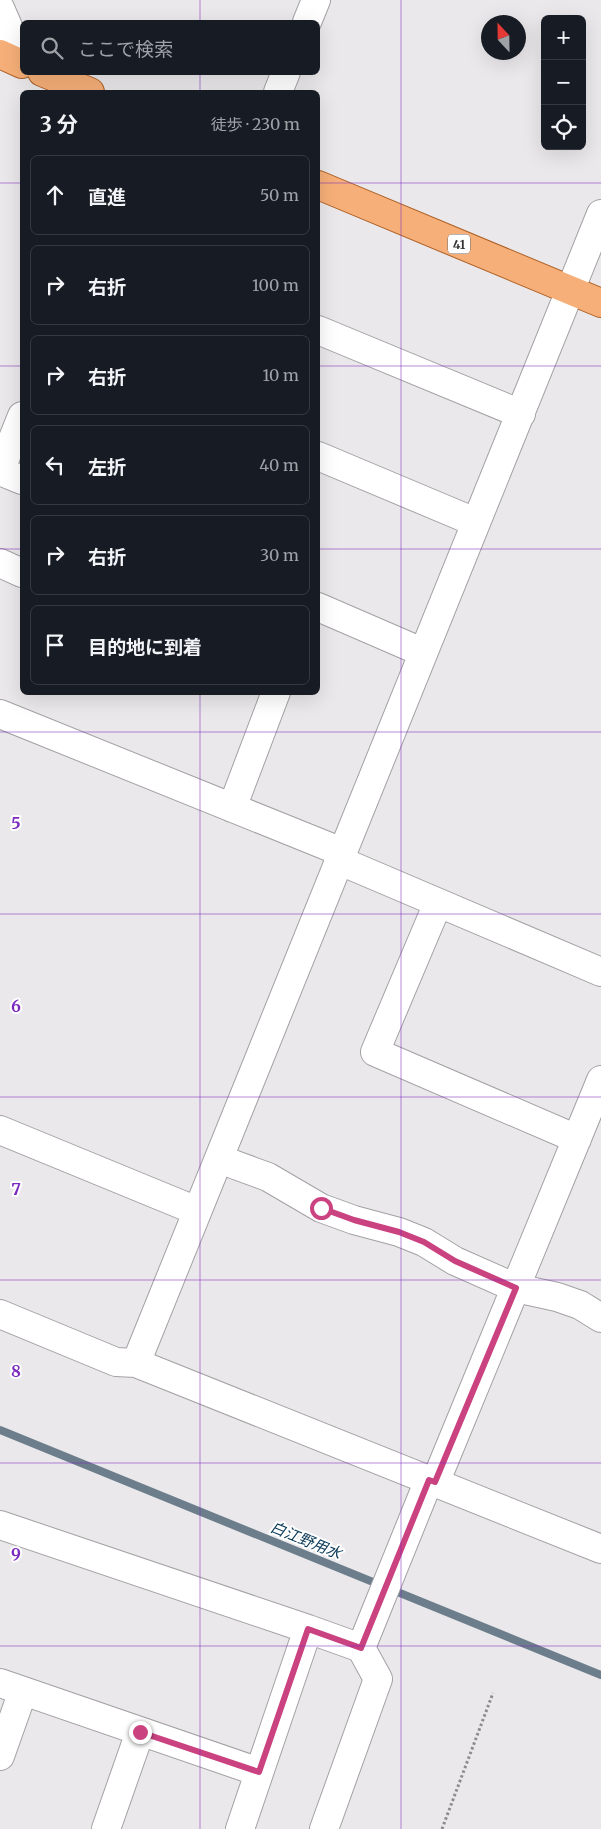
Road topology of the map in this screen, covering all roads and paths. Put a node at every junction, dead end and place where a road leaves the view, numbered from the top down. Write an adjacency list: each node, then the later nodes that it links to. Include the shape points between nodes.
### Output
1 (316, 0): 3 (street)
2 (0, 8): 5 (street)
3 (308, 20)
4 (0, 54): 6 (main road)
5 (20, 54)
6 (20, 63)
7 (49, 75): 9 (main road)
8 (285, 75): 10 (street)
9 (85, 90)
10 (279, 90)
11 (320, 185): 13 (main road, 41)
12 (601, 214): 13 (street)
13 (570, 290): 14 (main road, 41); 16 (street)
14 (601, 303)
15 (320, 331): 16 (street)
16 (521, 414): 21 (street)
17 (20, 421): 19 (street)
18 (320, 457): 21 (street)
19 (0, 471): 20 (street)
20 (20, 479)
21 (475, 522): 25 (street)
22 (0, 563): 23 (street)
23 (20, 571)
24 (320, 608): 25 (street)
25 (422, 652): 29 (street)
26 (275, 695): 28 (street)
27 (0, 714): 28 (street)
28 (232, 808): 29 (street)
29 (340, 856): 30 (street); 35 (street)
30 (438, 903): 31 (street); 34 (street, via 375,1052)
31 (601, 972)
32 (601, 1080): 34 (street)
33 (0, 1130): 36 (street)
34 (577, 1139): 37 (street)
35 (218, 1159): 36 (street); 37 (street, via 268,1178 321,1208 424,1242 455,1261)
36 (197, 1211): 40 (street)
37 (516, 1288): 39 (street, via 557,1296); 41 (street)
38 (0, 1314): 40 (street, via 116,1362)
39 (601, 1318)
40 (136, 1362): 41 (street)
41 (432, 1481): 43 (street); 45 (street, via 385,1585)
42 (0, 1525): 44 (street)
43 (601, 1549)
44 (308, 1629): 45 (street); 50 (street)
45 (361, 1648): 53 (street, via 378,1679)
46 (12, 1687): 48 (street); 49 (street)
47 (493, 1693): 54 (path)
48 (140, 1732): 50 (street); 51 (street)
49 (0, 1756)
50 (259, 1772): 52 (street)
51 (106, 1829)
52 (240, 1829)
53 (324, 1829)
54 (442, 1829)

